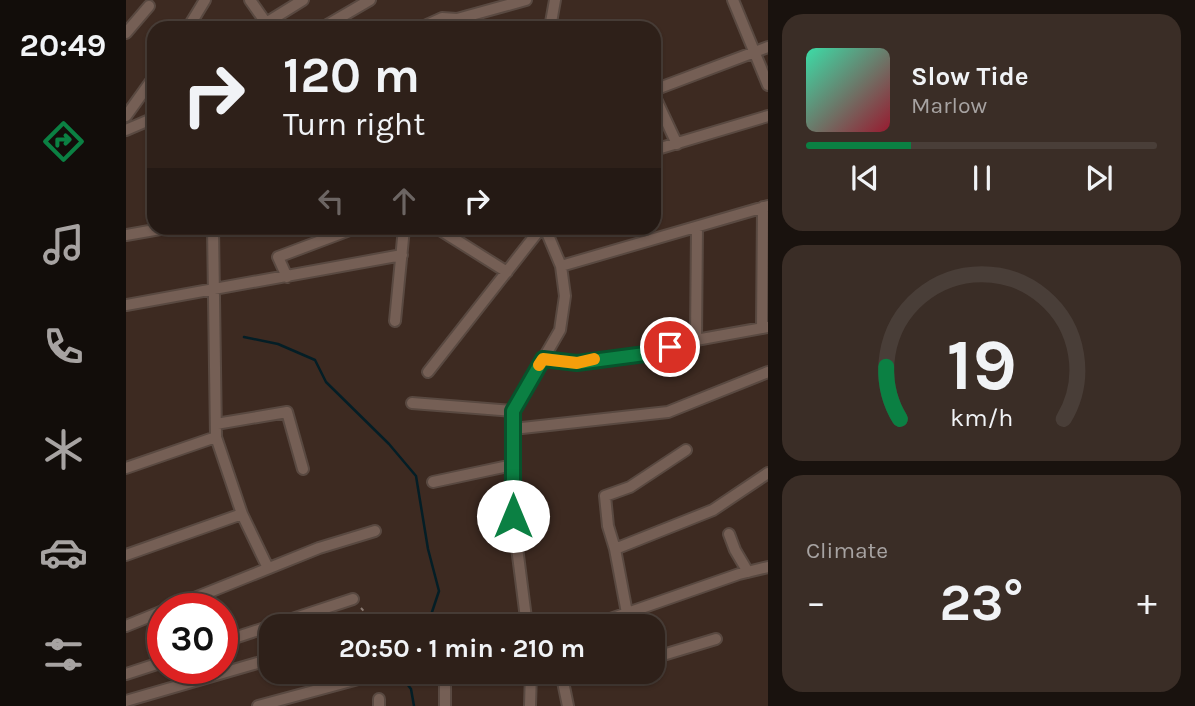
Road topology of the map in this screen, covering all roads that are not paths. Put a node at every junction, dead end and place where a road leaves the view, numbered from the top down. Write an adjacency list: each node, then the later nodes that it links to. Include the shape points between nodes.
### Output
1 (205, 0): 9 (street)
2 (251, 0): 10 (street)
3 (303, 0): 11 (street)
4 (370, 0): 12 (street)
5 (526, 0): 13 (street)
6 (555, 0): 14 (street)
7 (733, 0): 17 (street)
8 (149, 6): 15 (street)
9 (192, 21)
10 (265, 21)
11 (274, 21)
12 (334, 21)
13 (464, 21)
14 (551, 21)
15 (126, 33)
16 (768, 47): 17 (street)
17 (754, 52): 18 (street); 20 (street)
18 (768, 85)
19 (147, 87): 22 (street)
20 (661, 89)
21 (661, 108): 26 (street)
22 (126, 116)
23 (768, 116): 26 (street)
24 (147, 121): 25 (street)
25 (126, 130)
26 (677, 144): 27 (street)
27 (661, 148)
28 (766, 207): 29 (street); 45 (street)
29 (697, 227): 39 (street); 46 (street)
30 (147, 231): 31 (street)
31 (126, 235)
32 (213, 235): 42 (street)
33 (336, 235): 41 (street, via 278,257)
34 (404, 235): 38 (street)
35 (448, 235): 40 (street)
36 (535, 235): 40 (street)
37 (545, 235): 39 (street)
38 (402, 256): 41 (street); 44 (street)
39 (561, 266): 47 (street, via 565,296 560,330)
40 (507, 271): 48 (street)
41 (287, 277): 42 (street)
42 (214, 289): 43 (street); 52 (street)
43 (126, 305)
44 (395, 321)
45 (765, 328): 46 (street)
46 (696, 340): 47 (street, via 645,354 577,363)
47 (543, 359): 51 (street)
48 (428, 372)
49 (768, 372): 53 (street, via 668,412)
50 (412, 403): 51 (street)
51 (513, 411): 53 (street)
52 (216, 424): 54 (street); 58 (street, via 288,412)
53 (513, 429): 56 (street)
54 (216, 437): 57 (street); 61 (street)
55 (686, 450): 64 (street, via 629,487 608,494 608,526)
56 (513, 465): 60 (street); 72 (street, via 513,516)
57 (126, 468)
58 (303, 469)
59 (768, 473): 64 (street, via 713,510)
60 (433, 482)
61 (242, 514): 65 (street); 67 (street)
62 (375, 531): 67 (street)
63 (729, 534): 68 (street)
64 (615, 549): 71 (street)
65 (126, 555)
66 (768, 567): 68 (street)
67 (268, 568): 69 (street)
68 (748, 572): 71 (street)
69 (207, 593)
70 (353, 599): 75 (street)
71 (627, 613)
72 (525, 614)
73 (147, 617): 74 (street)
74 (126, 626)
75 (238, 637)
76 (716, 639): 77 (street)
77 (665, 654)
78 (259, 662): 85 (street)
79 (147, 667): 80 (street)
80 (126, 674)
81 (340, 684): 86 (street)
82 (445, 684): 87 (street)
83 (531, 684): 88 (street)
84 (563, 684): 89 (street)
85 (126, 701)
86 (258, 706)
87 (445, 706)
88 (530, 706)
89 (568, 706)

